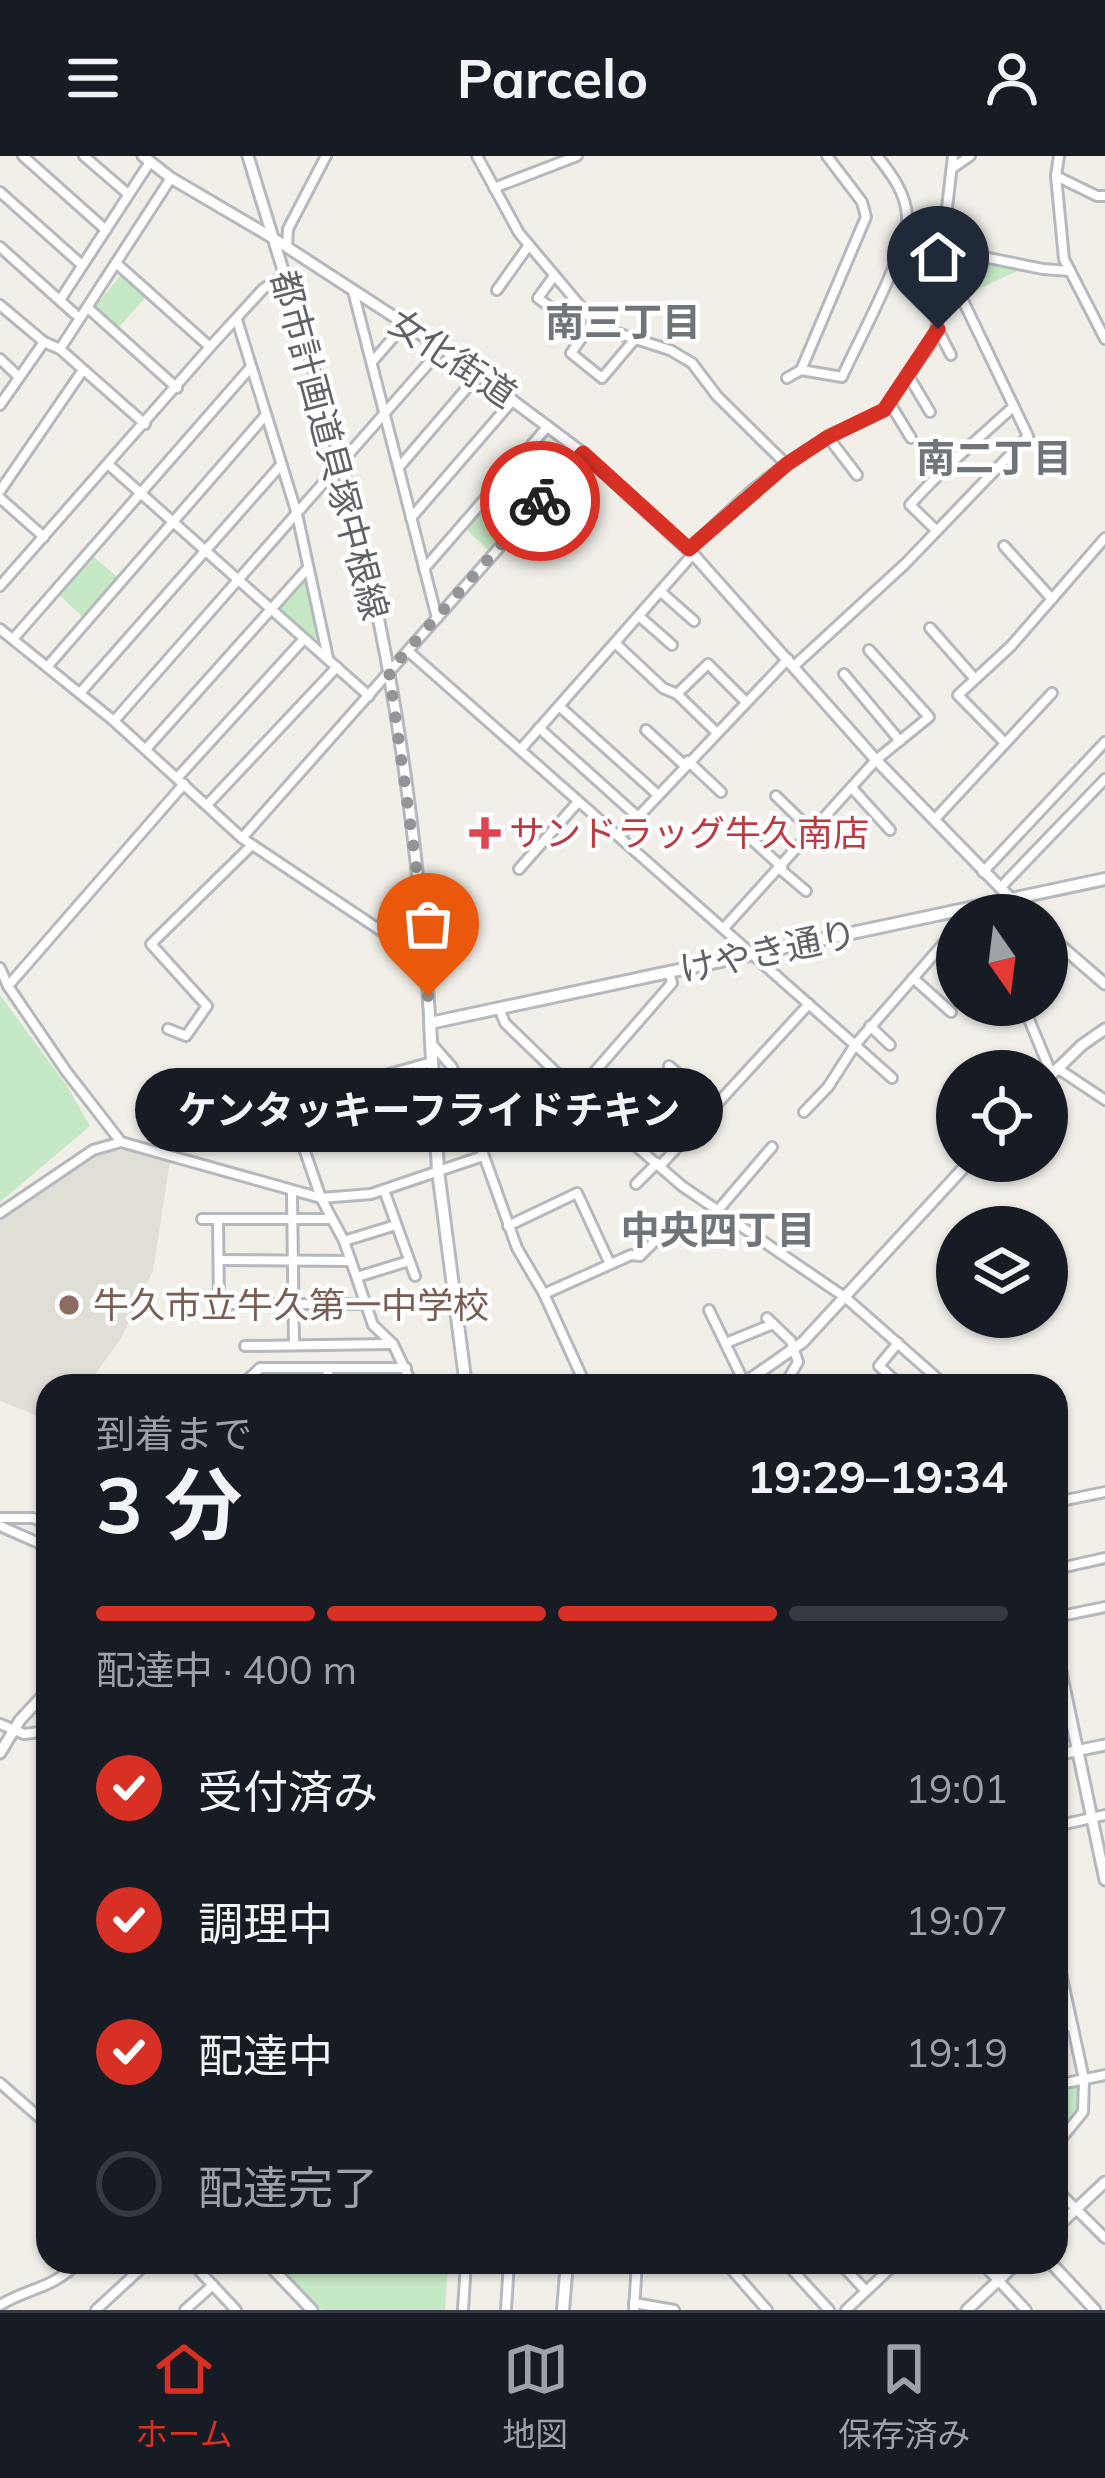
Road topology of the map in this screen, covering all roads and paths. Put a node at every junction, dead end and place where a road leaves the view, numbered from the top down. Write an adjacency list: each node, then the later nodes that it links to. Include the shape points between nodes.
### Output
1 (23, 156): 20 (street)
2 (84, 156): 18 (street)
3 (248, 156): 21 (street, 都市計画道貝塚中根線)
4 (326, 156): 24 (street, via 288,229)
5 (477, 156): 16 (street)
6 (577, 156): 16 (street)
7 (827, 156): 54 (street, via 866,217)
8 (877, 156): 54 (street, via 902,195 902,242 842,376)
9 (953, 156): 13 (street)
10 (970, 156): 13 (street)
11 (1059, 156): 14 (street)
12 (147, 159): 15 (street, 女化街道); 18 (street)
13 (952, 168): 25 (street)
14 (1056, 176): 19 (street); 29 (street, via 1059,238)
15 (171, 178): 21 (street, 女化街道); 26 (street)
16 (494, 188): 22 (street)
17 (0, 192): 28 (street)
18 (128, 194): 20 (street)
19 (1105, 196)
20 (106, 230): 28 (street)
21 (272, 238): 24 (street, 女化街道); 30 (street, 都市計画道貝塚中根線)
22 (529, 245): 31 (street); 32 (street)
23 (0, 247): 34 (street)
24 (287, 249): 33 (street, 女化街道)
25 (944, 250): 27 (street); 29 (street)
26 (116, 263): 36 (street); 46 (street)
27 (945, 263): 42 (street); 63 (street)
28 (82, 266): 34 (street)
29 (1071, 271): 44 (street)
30 (285, 275): 39 (street); 72 (street, 都市計画道貝塚中根線)
31 (554, 276): 37 (street, via 538,298); 40 (street)
32 (497, 290)
33 (353, 291): 41 (street, 女化街道); 51 (street)
34 (60, 300): 38 (street)
35 (0, 305): 45 (street)
36 (88, 308): 48 (street); 59 (street)
37 (551, 308)
38 (75, 314)
39 (237, 318): 46 (street); 52 (street)
40 (593, 322): 43 (street); 43 (street, via 572,353 602,378)
41 (405, 324): 47 (street, 女化街道); 51 (street)
42 (938, 329): 49 (street); 56 (street)
43 (635, 339): 73 (street, via 692,363)
44 (1105, 339)
45 (44, 342): 48 (street); 57 (street)
46 (210, 347): 59 (street)
47 (442, 348): 55 (street, 女化街道); 64 (street)
48 (60, 350): 53 (street)
49 (950, 355)
50 (0, 359): 57 (street)
51 (371, 363): 64 (street)
52 (251, 367): 66 (street); 79 (street)
53 (83, 370): 67 (street); 78 (street)
54 (801, 370): 58 (street)
55 (479, 374): 60 (street, 女化街道); 76 (street)
56 (908, 375): 61 (street); 65 (street)
57 (19, 376): 62 (street)
58 (787, 378)
59 (177, 388): 67 (street)
60 (514, 399): 68 (street, 女化街道); 81 (street)
61 (889, 402): 69 (street); 70 (street)
62 (0, 405)
63 (1012, 407): 83 (street, via 1028,436); 83 (street, via 910,505)
64 (386, 412): 72 (street); 76 (street)
65 (930, 412)
66 (266, 415): 75 (street); 82 (street)
67 (145, 424): 74 (street)
68 (549, 424): 71 (street, 女化街道); 90 (street)
69 (828, 437): 73 (street); 77 (street)
70 (911, 438)
71 (583, 453): 88 (street, 女化街道); 97 (street)
72 (341, 463): 80 (street); 111 (street, 都市計画道貝塚中根線)
73 (787, 464): 88 (street)
74 (109, 465): 79 (street); 84 (street)
75 (281, 465): 80 (street); 87 (street)
76 (400, 466): 81 (street)
77 (856, 475)
78 (0, 494): 84 (street)
79 (140, 494): 82 (street); 101 (street)
80 (297, 514): 89 (street); 91 (street)
81 (411, 518): 90 (street)
82 (170, 524): 87 (street); 109 (street)
83 (937, 531): 108 (street)
84 (44, 537): 92 (street)
85 (1105, 538): 94 (street)
86 (1004, 546): 94 (street)
87 (204, 551): 91 (street); 114 (street)
88 (691, 552): 93 (street); 108 (street, 女化街道)
89 (308, 568): 95 (street); 107 (street)
90 (424, 569): 97 (street)
91 (239, 580): 95 (street); 120 (street)
92 (0, 586)
93 (662, 592): 96 (street); 98 (street)
94 (1052, 599): 113 (street)
95 (271, 609): 102 (street); 127 (street)
96 (639, 616): 103 (street); 104 (street)
97 (437, 619): 106 (street)
98 (694, 620)
99 (930, 628): 113 (street)
100 (0, 629): 101 (street)
101 (13, 639): 109 (street)
102 (304, 640): 107 (street); 132 (street)
103 (615, 643): 115 (street); 119 (street)
104 (671, 645)
105 (869, 650): 124 (street, via 929,717)
106 (408, 651): 111 (street); 128 (street)
107 (328, 658): 110 (street)
108 (791, 662): 118 (street); 129 (street, 女化街道)
109 (47, 667): 114 (street)
110 (337, 667): 117 (street); 138 (street)
111 (389, 671): 117 (street); 160 (street, 都市計画道貝塚中根線)
112 (844, 674): 124 (street)
113 (975, 680): 125 (street, via 958,695)
114 (80, 694): 120 (street)
115 (677, 694): 118 (street, via 708,664); 123 (street)
116 (1052, 694): 125 (street)
117 (369, 696): 144 (street)
118 (746, 702): 123 (street)
119 (559, 706): 121 (street); 135 (street)
120 (114, 721): 127 (street)
121 (539, 728): 128 (street); 139 (street)
122 (646, 730): 130 (street)
123 (716, 732): 130 (street)
124 (900, 741): 129 (street)
125 (1005, 742): 140 (street)
126 (1105, 742): 149 (street)
127 (146, 749): 132 (street)
128 (521, 749): 137 (street)
129 (876, 760): 133 (street); 140 (street, 女化街道)
130 (686, 763): 134 (street); 135 (street)
131 (1105, 778): 151 (street)
132 (181, 780): 138 (street); 165 (street)
133 (852, 788): 141 (street); 142 (street)
134 (721, 792)
135 (657, 794): 139 (street)
136 (776, 796): 142 (street)
137 (578, 802): 143 (street); 148 (street)
138 (207, 805): 144 (street)
139 (638, 817): 143 (street)
140 (934, 820): 149 (street, 女化街道)
141 (890, 830)
142 (813, 832): 147 (street)
143 (620, 836): 156 (street)
144 (242, 838): 146 (street)
145 (752, 840): 147 (street)
146 (252, 845): 160 (street); 171 (street, via 151,944 207,1006 186,1036)
147 (782, 868): 152 (street); 156 (street)
148 (519, 869)
149 (983, 872): 151 (street, 女化街道)
150 (1105, 879): 154 (main road, けやき通り)
151 (1000, 888): 153 (street, 女化街道)
152 (806, 891)
153 (1006, 894)
154 (1034, 894)
155 (936, 915): 159 (main road, けやき通り)
156 (724, 928): 159 (street)
157 (936, 951): 163 (street)
158 (1068, 952): 164 (street)
159 (754, 954): 162 (main road, けやき通り); 167 (street)
160 (425, 960): 169 (street, 都市計画道貝塚中根線)
161 (0, 968): 165 (street)
162 (669, 972): 168 (main road, けやき通り); 181 (street, via 671,983)
163 (913, 978): 166 (street); 170 (street)
164 (1105, 984)
165 (8, 986): 185 (street)
166 (936, 998)
167 (809, 1004): 174 (street); 183 (street)
168 (500, 1008): 169 (main road, けやき通り); 181 (street, via 505,1023)
169 (430, 1023): 173 (main road)
170 (870, 1027): 174 (street); 175 (street)
171 (169, 1029)
172 (1105, 1029): 176 (street)
173 (431, 1043): 177 (main road); 187 (street, via 452,1067)
174 (855, 1045): 179 (street); 184 (street)
175 (890, 1046)
176 (1068, 1060)
177 (432, 1062): 189 (main road); 194 (street, via 288,1102)
178 (668, 1066): 183 (street)
179 (892, 1078)
180 (1068, 1082): 182 (street)
181 (577, 1093): 188 (street)
182 (1105, 1100)
183 (716, 1105): 188 (street)
184 (804, 1112)
185 (121, 1142): 193 (street); 196 (street, via 93,1150)
186 (772, 1148): 195 (street)
187 (482, 1156): 189 (street); 202 (street)
188 (659, 1164): 191 (street); 195 (street)
189 (438, 1171): 192 (street); 228 (main road)
190 (951, 1182): 213 (street)
191 (636, 1184)
192 (384, 1190): 194 (street); 201 (street)
193 (292, 1193): 194 (street); 197 (street)
194 (321, 1198): 199 (street)
195 (719, 1209): 213 (street)
196 (0, 1213)
197 (292, 1218): 199 (street); 200 (street); 205 (street)
198 (202, 1219): 200 (street)
199 (334, 1219): 203 (street)
200 (218, 1220): 206 (street)
201 (396, 1225): 203 (street); 208 (street)
202 (508, 1226): 209 (street, via 577,1193); 212 (street)
203 (344, 1241): 207 (street)
204 (655, 1241): 209 (street, via 640,1256)
205 (292, 1259): 206 (street); 207 (street); 214 (street)
206 (219, 1260): 214 (street, via 219,1304)
207 (351, 1261): 211 (street)
208 (409, 1261): 210 (street); 211 (street)
209 (610, 1264): 212 (street)
210 (415, 1276)
211 (357, 1277): 215 (street)
212 (544, 1294): 229 (street)
213 (846, 1298): 218 (street); 222 (street)
214 (292, 1304): 215 (street); 220 (street)
215 (364, 1304): 219 (street)
216 (709, 1310): 217 (street)
217 (726, 1343): 222 (street, via 770,1321); 230 (street)
218 (898, 1343): 233 (street, via 879,1366); 234 (street)
219 (394, 1344): 220 (street); 224 (street)
220 (294, 1345): 221 (street)
221 (245, 1346)
222 (795, 1350): 231 (street); 232 (street)
223 (326, 1368): 224 (street); 225 (street); 226 (street)
224 (406, 1368): 227 (street)
225 (254, 1374)
226 (328, 1374)
227 (408, 1374)
228 (464, 1374)
229 (581, 1374)
230 (738, 1374)
231 (759, 1374)
232 (792, 1374)
233 (888, 1374)
234 (933, 1374)
235 (1105, 1492): 236 (street)
236 (1068, 1500)
237 (36, 1519): 238 (street)
238 (0, 1522): 239 (street)
239 (36, 1541)
240 (1105, 1558): 241 (street)
241 (1068, 1566)
242 (1105, 1607): 243 (street)
243 (1068, 1615)
244 (36, 1704): 247 (street)
245 (1068, 1713): 250 (street)
246 (0, 1724): 247 (street)
247 (12, 1731): 248 (street); 252 (street)
248 (36, 1732)
249 (1105, 1744): 250 (street)
250 (1078, 1750): 251 (street); 254 (street)
251 (1068, 1752)
252 (0, 1754)
253 (1105, 1815): 254 (street)
254 (1092, 1818): 255 (street); 256 (street)
255 (1068, 1823)
256 (1105, 1880)
257 (1068, 2011): 258 (street)
258 (1072, 2025): 259 (street); 261 (street)
259 (1068, 2026)
260 (1105, 2075): 261 (street)
261 (1084, 2079): 262 (street); 265 (street, via 1083,2112)
262 (1068, 2082)
263 (0, 2083): 264 (street)
264 (36, 2114)
265 (1068, 2131)
266 (1105, 2182): 268 (street)
267 (1068, 2201): 268 (street)
268 (1077, 2210): 269 (street); 270 (street)
269 (1068, 2218)
270 (1105, 2238)
271 (64, 2274): 289 (street)
272 (135, 2274): 291 (street)
273 (202, 2274): 287 (street)
274 (278, 2274): 294 (street)
275 (465, 2274): 295 (street)
276 (508, 2274): 296 (street)
277 (566, 2274): 297 (main road)
278 (636, 2274): 290 (street)
279 (736, 2274): 299 (street)
280 (796, 2274): 300 (street)
281 (850, 2274): 288 (street)
282 (884, 2274): 288 (street)
283 (992, 2274): 286 (street)
284 (1005, 2274): 286 (street)
285 (1061, 2274): 304 (street)
286 (998, 2280): 302 (street); 303 (street)
287 (213, 2285): 292 (street); 293 (street)
288 (866, 2291): 301 (street)
289 (0, 2305)
290 (634, 2307): 298 (street)
291 (97, 2310)
292 (185, 2310)
293 (236, 2310)
294 (312, 2310)
295 (463, 2310)
296 (506, 2310)
297 (563, 2310)
298 (674, 2310)
299 (767, 2310)
300 (829, 2310)
301 (846, 2310)
302 (967, 2310)
303 (1026, 2310)
304 (1095, 2310)

